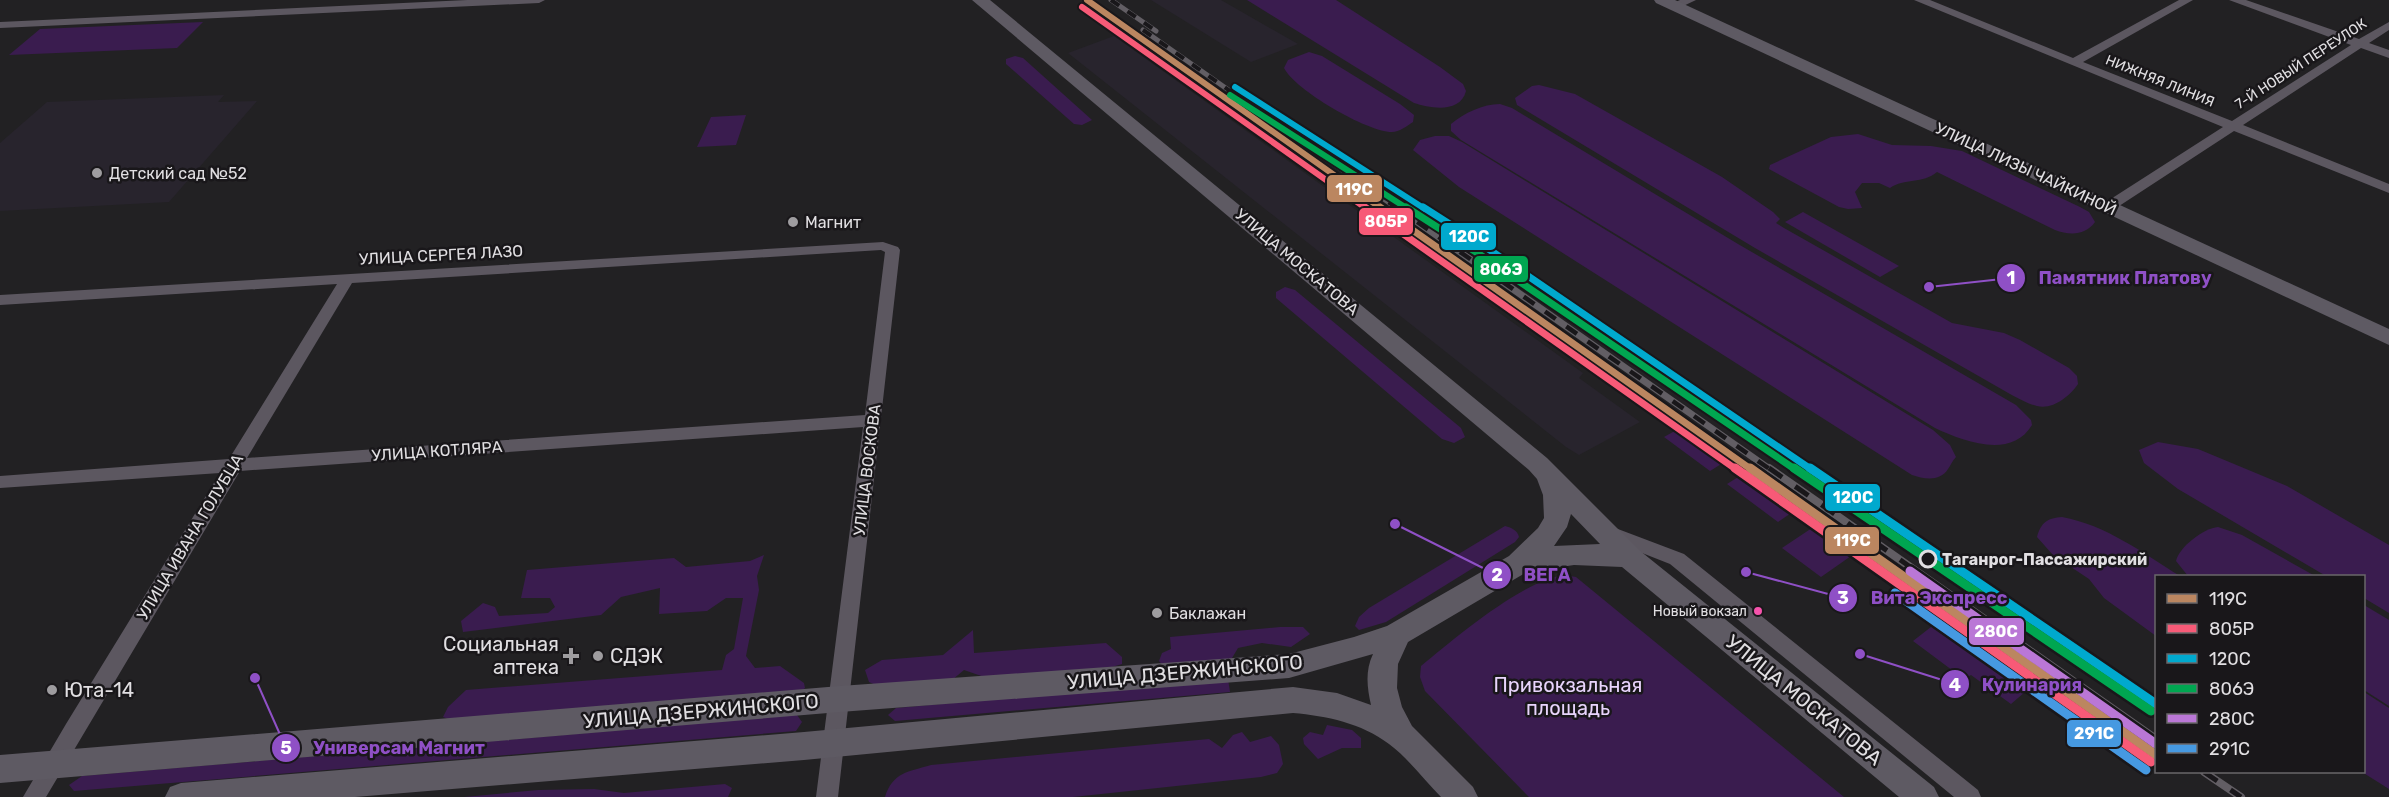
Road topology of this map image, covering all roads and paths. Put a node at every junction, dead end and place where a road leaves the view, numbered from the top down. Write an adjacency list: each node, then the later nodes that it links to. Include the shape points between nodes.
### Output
1 (539, 0): 8 (street)
2 (980, 0): 21 (main road, УЛИЦА МОСКАТОВА)
3 (1920, 0): 7 (street, НИЖНЯЯ ЛИНИЯ)
4 (2187, 0): 12 (street)
5 (2235, 0): 10 (street)
6 (1676, 2): 15 (main road, УЛИЦА ЛИЗЫ ЧАЙКИНОЙ)
7 (1939, 3): 12 (street, НИЖНЯЯ ЛИНИЯ)
8 (0, 25)
9 (2389, 25): 10 (street, 7-Й НОВЫЙ ПЕРЕУЛОК)
10 (2360, 44): 11 (street); 13 (street, 7-Й НОВЫЙ ПЕРЕУЛОК)
11 (2389, 54)
12 (2074, 62): 13 (street, НИЖНЯЯ ЛИНИЯ)
13 (2233, 126): 14 (street, НИЖНЯЯ ЛИНИЯ); 15 (street, 7-Й НОВЫЙ ПЕРЕУЛОК)
14 (2389, 189)
15 (2108, 207): 19 (main road, УЛИЦА ЛИЗЫ ЧАЙКИНОЙ)
16 (883, 246): 17 (street, УЛИЦА СЕРГЕЯ ЛАЗО); 20 (street, УЛИЦА ВОСКОВА, via 893,250)
17 (348, 278): 18 (street, УЛИЦА СЕРГЕЯ ЛАЗО); 22 (street, УЛИЦА ИВАНА ГОЛУБЦА)
18 (0, 300)
19 (2389, 338)
20 (873, 420): 22 (street, УЛИЦА КОТЛЯРА); 29 (street, УЛИЦА ВОСКОВА)
21 (1538, 464): 24 (main road, УЛИЦА МОСКАТОВА); 27 (main road, via 1557,496 1559,517)
22 (234, 465): 23 (street, УЛИЦА КОТЛЯРА); 32 (street, УЛИЦА ИВАНА ГОЛУБЦА)
23 (0, 482)
24 (1606, 531): 25 (main road, УЛИЦА МОСКАТОВА); 26 (street, УЛИЦА МОСКАТОВА)
25 (1629, 557): 26 (street); 27 (main road, via 1577,553); 38 (main road, УЛИЦА МОСКАТОВА)
26 (1677, 560): 39 (street, УЛИЦА МОСКАТОВА)
27 (1520, 563): 28 (main road)
28 (1397, 634): 29 (main road, УЛИЦА ДЗЕРЖИНСКОГО, via 1289,666); 30 (main road, via 1383,664 1382,688 1387,709)
29 (840, 699): 31 (street, УЛИЦА ВОСКОВА); 32 (main road, УЛИЦА ДЗЕРЖИНСКОГО)
30 (1401, 735): 31 (main road, via 1370,716 1345,707 1293,700); 37 (main road)
31 (836, 743): 35 (main road); 36 (street)
32 (55, 764): 33 (main road, УЛИЦА ДЗЕРЖИНСКОГО); 34 (street, УЛИЦА ИВАНА ГОЛУБЦА)
33 (0, 769)
34 (34, 797)
35 (181, 797)
36 (827, 797)
37 (1461, 797)
38 (1923, 797)
39 (1970, 797)

